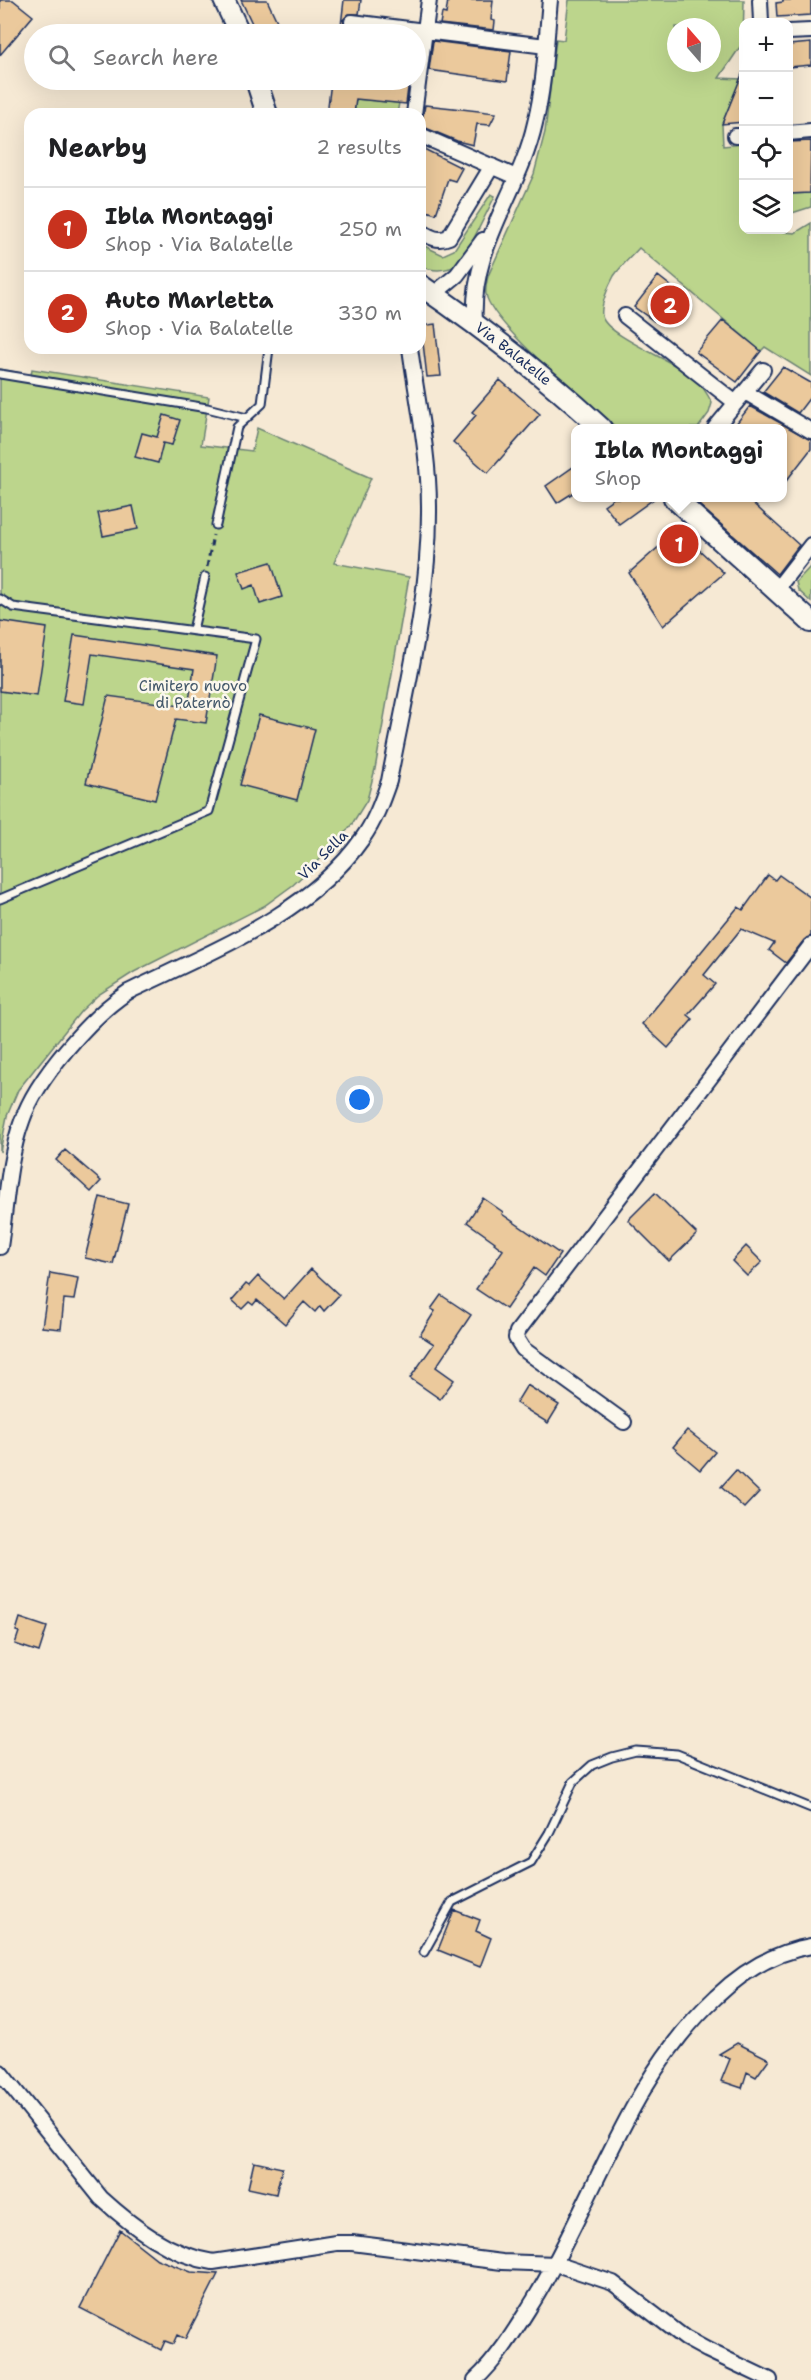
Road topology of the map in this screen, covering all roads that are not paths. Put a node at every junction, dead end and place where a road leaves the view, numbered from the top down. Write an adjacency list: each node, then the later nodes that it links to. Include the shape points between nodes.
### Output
1 (224, 0): 7 (street)
2 (429, 0): 9 (street)
3 (550, 0): 13 (street)
4 (760, 0): 5 (street)
5 (761, 18)
6 (352, 22): 8 (street)
7 (235, 24)
8 (368, 24)
9 (426, 24)
10 (426, 31): 13 (street)
11 (811, 31): 12 (street)
12 (793, 32)
13 (546, 46): 22 (street, via 536,123)
14 (259, 90): 16 (street)
15 (417, 90): 17 (street)
16 (265, 108)
17 (415, 108)
18 (811, 131): 19 (street)
19 (793, 133)
20 (426, 138): 21 (street)
21 (492, 166): 22 (street); 24 (street, via 449,237 442,240)
22 (516, 177): 23 (street)
23 (496, 220): 25 (street, via 466,265 447,285); 27 (street, via 478,270)
24 (426, 234)
25 (427, 290): 27 (street, Via Balatelle)
26 (625, 316): 33 (street)
27 (475, 323): 35 (street, Via Balatelle, via 556,386)
28 (268, 354): 34 (lane, via 262,404)
29 (411, 354): 48 (street, Via Sella, via 427,471 428,541 419,616 382,802 348,857 283,913 128,992 110,1004 78,1037 38,1090 22,1120)
30 (763, 370): 32 (street)
31 (0, 374): 34 (lane)
32 (745, 392): 33 (street); 37 (street)
33 (736, 403): 36 (street)
34 (247, 418): 39 (lane, via 237,427)
35 (596, 424)
36 (719, 424)
37 (811, 431)
38 (678, 502): 42 (street)
39 (216, 525)
40 (811, 545): 42 (street)
41 (205, 577): 45 (lane)
42 (776, 590): 44 (street)
43 (0, 599): 45 (lane, via 13,607)
44 (811, 622)
45 (193, 630): 46 (lane, via 256,639 209,811)
46 (0, 898)
47 (811, 945): 49 (street, via 517,1332 523,1350)
48 (0, 1247)
49 (624, 1422)
50 (811, 1808): 52 (lane, via 677,1754 636,1751 612,1757 592,1765 573,1782 531,1862 452,1902)
51 (811, 1946): 54 (street, via 765,1960 731,1983 695,2016 669,2048 643,2088)
52 (424, 1952)
53 (0, 2072): 54 (street, via 101,2198 167,2248 196,2259 213,2262 352,2243 502,2262)
54 (556, 2264): 55 (street, via 514,2332); 56 (street, via 613,2283 685,2337)
55 (475, 2380)
56 (770, 2380)

